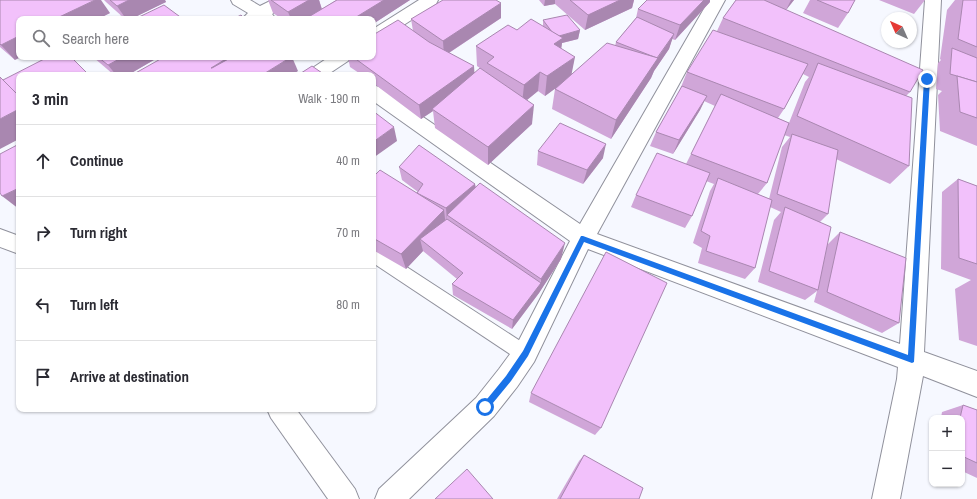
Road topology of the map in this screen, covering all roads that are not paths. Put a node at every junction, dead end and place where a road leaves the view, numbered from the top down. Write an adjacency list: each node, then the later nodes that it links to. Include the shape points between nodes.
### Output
1 (239, 0): 6 (street)
2 (284, 0): 7 (street)
3 (430, 0): 8 (street)
4 (717, 0): 15 (street)
5 (933, 0): 19 (street, via 920,76)
6 (258, 16)
7 (260, 16)
8 (376, 35)
9 (331, 60): 11 (street)
10 (333, 60): 12 (street)
11 (317, 72)
12 (345, 72)
13 (376, 94): 15 (street)
14 (0, 238): 16 (street)
15 (583, 238): 18 (street); 19 (street)
16 (16, 243)
17 (376, 256): 18 (lane)
18 (525, 354): 23 (street, via 485,407)
19 (912, 360): 20 (street); 24 (street)
20 (977, 384)
21 (282, 412): 22 (street)
22 (345, 499)
23 (389, 499)
24 (886, 499)

